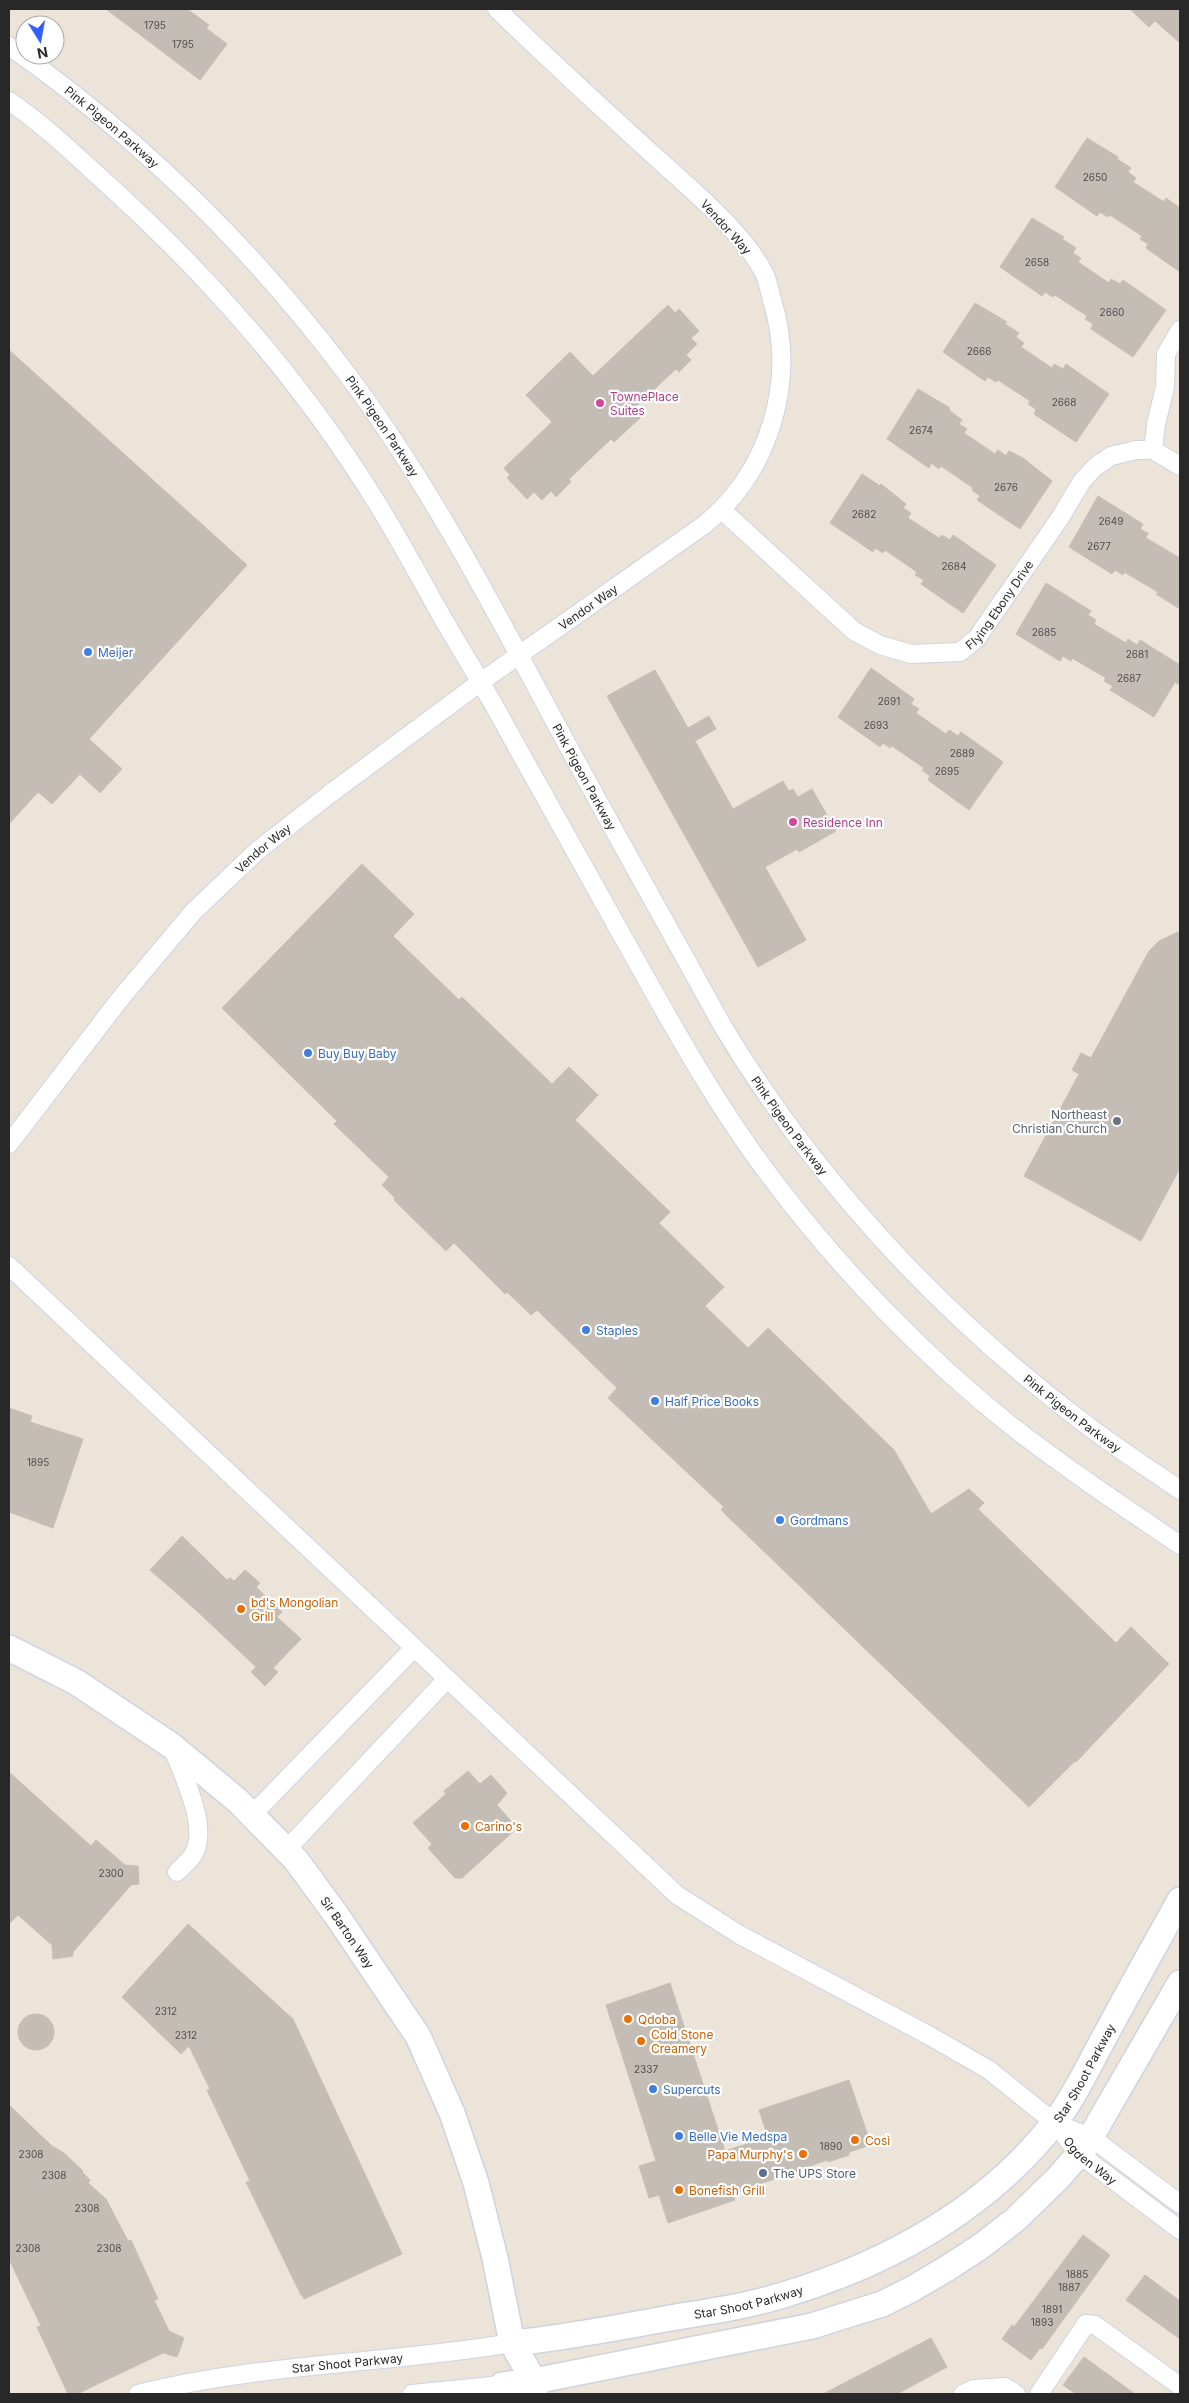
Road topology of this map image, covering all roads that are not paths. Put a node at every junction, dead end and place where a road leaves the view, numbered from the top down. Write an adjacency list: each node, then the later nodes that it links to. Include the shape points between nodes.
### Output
1 (497, 9): 7 (street, Vendor Way, via 702,200 746,245 765,275 777,315 782,354 779,403 772,426 743,485)
2 (9, 46): 8 (street, Pink Pigeon Parkway, via 61,83 174,180 230,236 299,316 343,370 432,500)
3 (9, 102): 9 (street, via 136,210 188,261 288,377 375,500)
4 (1180, 330): 5 (street, via 1166,354 1165,387)
5 (1153, 450): 6 (street); 7 (street, Flying Ebony Drive, via 1111,456 1088,474 977,638 960,652 911,654 880,645 854,630)
6 (1180, 466)
7 (722, 510): 8 (street, Vendor Way)
8 (519, 655): 9 (street, Vendor Way); 12 (street, Pink Pigeon Parkway, via 722,1025 750,1072 811,1154 919,1279 966,1324 1084,1423)
9 (482, 682): 10 (street, Vendor Way, via 257,851 193,912 120,999); 13 (street, via 682,1042 732,1123 776,1185 891,1316 958,1381 1080,1477)
10 (9, 1144)
11 (9, 1266): 15 (street, Ogden Way)
12 (1180, 1490)
13 (1180, 1545)
14 (9, 1648): 17 (street, Sir Barton Way, via 76,1682)
15 (414, 1648): 16 (street, Ogden Way); 18 (street)
16 (447, 1679): 19 (street); 23 (street, Ogden Way, via 677,1895 740,1935 989,2070)
17 (172, 1746): 18 (street, Sir Barton Way); 20 (street, via 197,1816 198,1830 194,1854)
18 (252, 1815): 19 (street, Sir Barton Way)
19 (286, 1850): 27 (street, Sir Barton Way, via 337,1916 418,2036 452,2112 476,2183)
20 (177, 1872)
21 (1180, 1900): 23 (street, Star Shoot Parkway)
22 (1180, 1983): 24 (street)
23 (1055, 2123): 24 (street, Ogden Way); 27 (street, Star Shoot Parkway, via 1028,2152 954,2217 882,2258 826,2282 733,2307 560,2338)
24 (1085, 2146): 25 (street, Ogden Way); 26 (street, Ogden Way); 29 (street, via 1016,2219 980,2247 912,2290 882,2304 812,2326)
25 (1180, 2204)
26 (1180, 2230)
27 (512, 2343): 29 (street, Sir Barton Way); 30 (street, Sir Barton Way); 31 (street, Star Shoot Parkway, via 225,2378)
28 (1180, 2386): 35 (street, via 1095,2325 1086,2324)
29 (535, 2388): 30 (street)
30 (502, 2390): 32 (street)
31 (138, 2394)
32 (412, 2394)
33 (964, 2394): 34 (street, via 974,2389 1005,2386)
34 (1016, 2394)
35 (1039, 2394)

